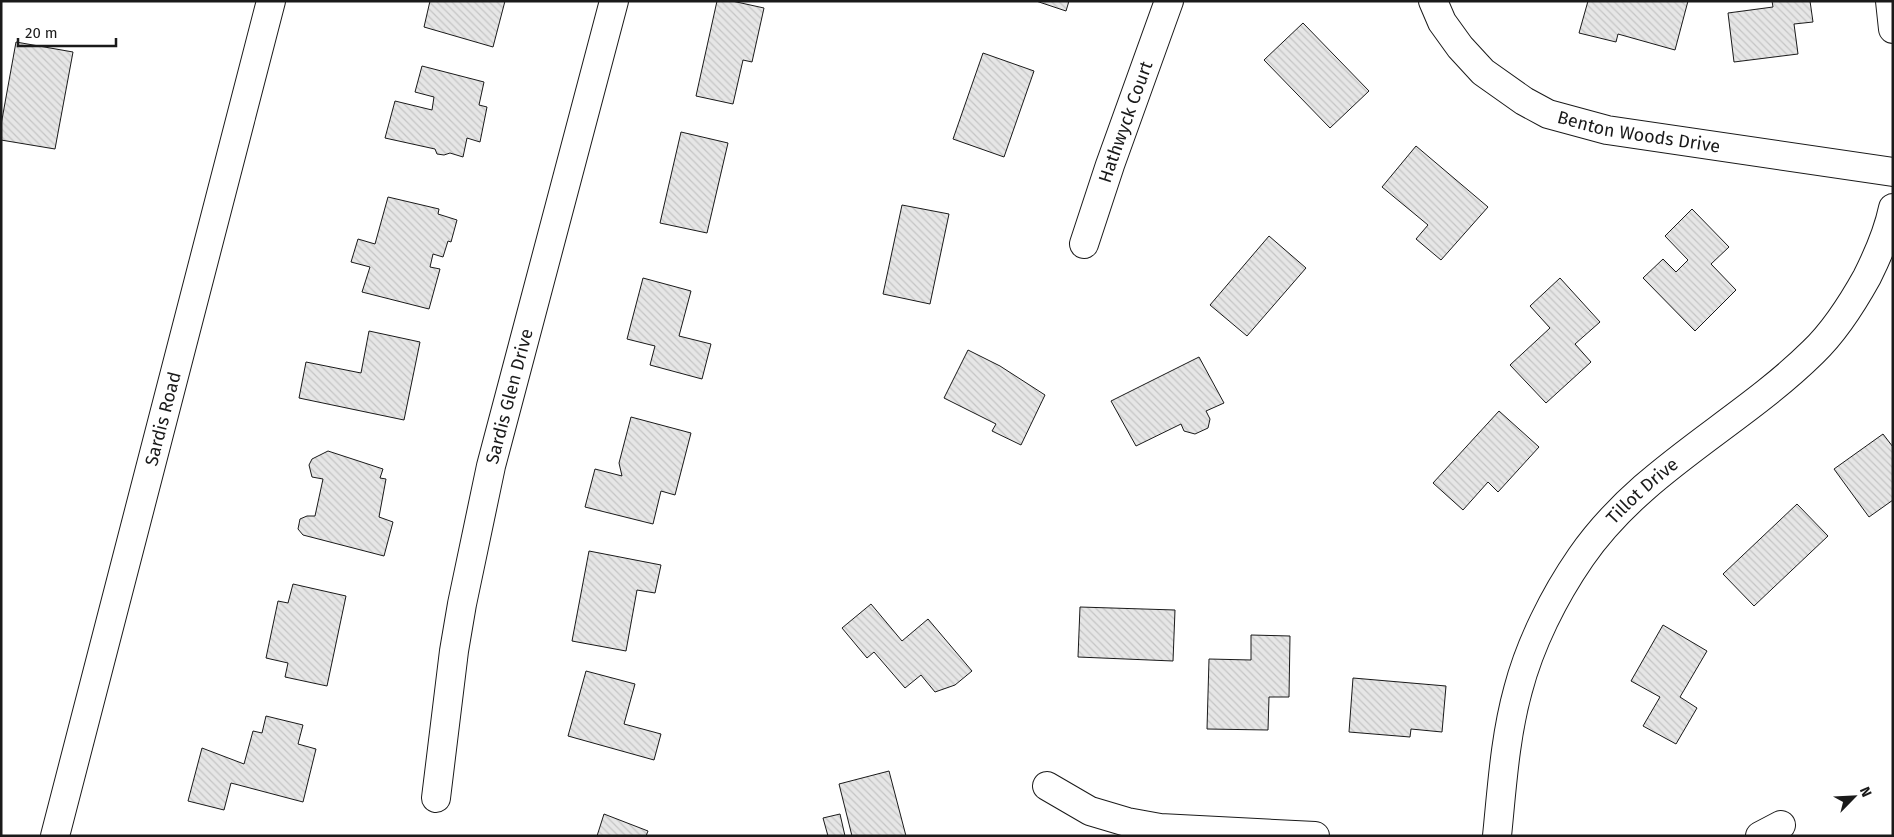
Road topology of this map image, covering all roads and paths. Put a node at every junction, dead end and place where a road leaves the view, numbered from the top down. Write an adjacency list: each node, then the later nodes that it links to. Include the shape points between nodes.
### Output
1 (271, 1): 12 (street, Sardis Road)
2 (614, 1): 11 (street, Sardis Glen Drive, via 491,466 454,651)
3 (1169, 1): 9 (street, Hathwyck Court)
4 (1433, 1): 7 (street, Benton Woods Drive, via 1442,22 1483,72 1548,114 1607,130)
5 (1890, 1): 6 (street)
6 (1893, 29)
7 (1893, 172)
8 (1893, 208): 14 (street, Tillot Drive, via 1878,254 1858,294 1840,322 1814,352 1644,486 1581,557 1532,648 1518,690)
9 (1084, 244)
10 (1047, 786): 13 (street, via 1090,811 1127,822 1160,828)
11 (436, 798)
12 (55, 836)
13 (1315, 836)
14 (1497, 836)

